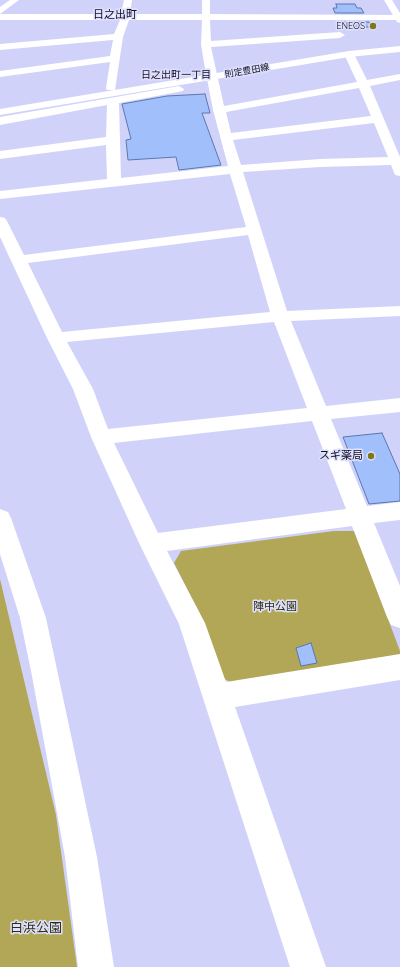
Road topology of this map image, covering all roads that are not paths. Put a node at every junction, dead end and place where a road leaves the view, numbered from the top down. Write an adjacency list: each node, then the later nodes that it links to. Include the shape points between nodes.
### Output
1 (15, 0): 8 (main road)
2 (128, 0): 10 (main road)
3 (206, 0): 12 (main road)
4 (388, 0): 13 (main road)
5 (398, 0): 6 (main road)
6 (400, 3)
7 (327, 6): 11 (main road)
8 (0, 11)
9 (0, 17): 10 (main road)
10 (125, 17): 12 (main road); 15 (main road)
11 (333, 17): 12 (main road); 13 (main road); 14 (main road)
12 (206, 18): 17 (main road)
13 (399, 19)
14 (340, 35): 17 (main road); 20 (main road)
15 (118, 37): 18 (main road); 21 (main road)
16 (400, 43): 20 (main road, 則定豊田線)
17 (206, 44): 23 (main road)
18 (0, 47)
19 (400, 49): 20 (main road, 則定豊田線)
20 (349, 52): 23 (main road, 則定豊田線); 25 (main road)
21 (114, 58): 22 (main road); 27 (main road)
22 (0, 74)
23 (212, 74): 27 (main road, 則定豊田線); 29 (main road)
24 (400, 77): 25 (main road)
25 (363, 83): 29 (main road); 31 (main road)
26 (179, 89): 27 (main road)
27 (113, 94): 28 (main road, 則定豊田線); 30 (main road, 則定豊田線); 32 (main road); 34 (main road)
28 (0, 106)
29 (219, 110): 33 (main road)
30 (0, 112)
31 (378, 120): 33 (main road); 36 (main road)
32 (0, 121)
33 (226, 137): 37 (main road)
34 (112, 140): 35 (main road); 38 (main road)
35 (0, 155)
36 (398, 165): 37 (main road, via 320,163)
37 (237, 168): 38 (main road); 41 (main road)
38 (114, 182): 39 (main road)
39 (0, 195)
40 (0, 221): 42 (main road)
41 (254, 230): 42 (main road); 44 (main road)
42 (18, 260): 45 (main road)
43 (400, 310): 44 (main road)
44 (280, 316): 45 (main road); 47 (main road)
45 (56, 338): 48 (main road, via 83,389)
46 (399, 406): 47 (main road)
47 (318, 414): 48 (main road); 50 (main road)
48 (101, 437): 52 (main road)
49 (400, 511): 50 (main road)
50 (358, 516): 52 (main road); 53 (main road)
51 (0, 518): 56 (main road, via 33,618 46,676 81,857)
52 (151, 543): 55 (main road, via 192,623)
53 (400, 617)
54 (400, 667): 55 (main road)
55 (216, 697): 57 (main road)
56 (96, 967)
57 (308, 967)

